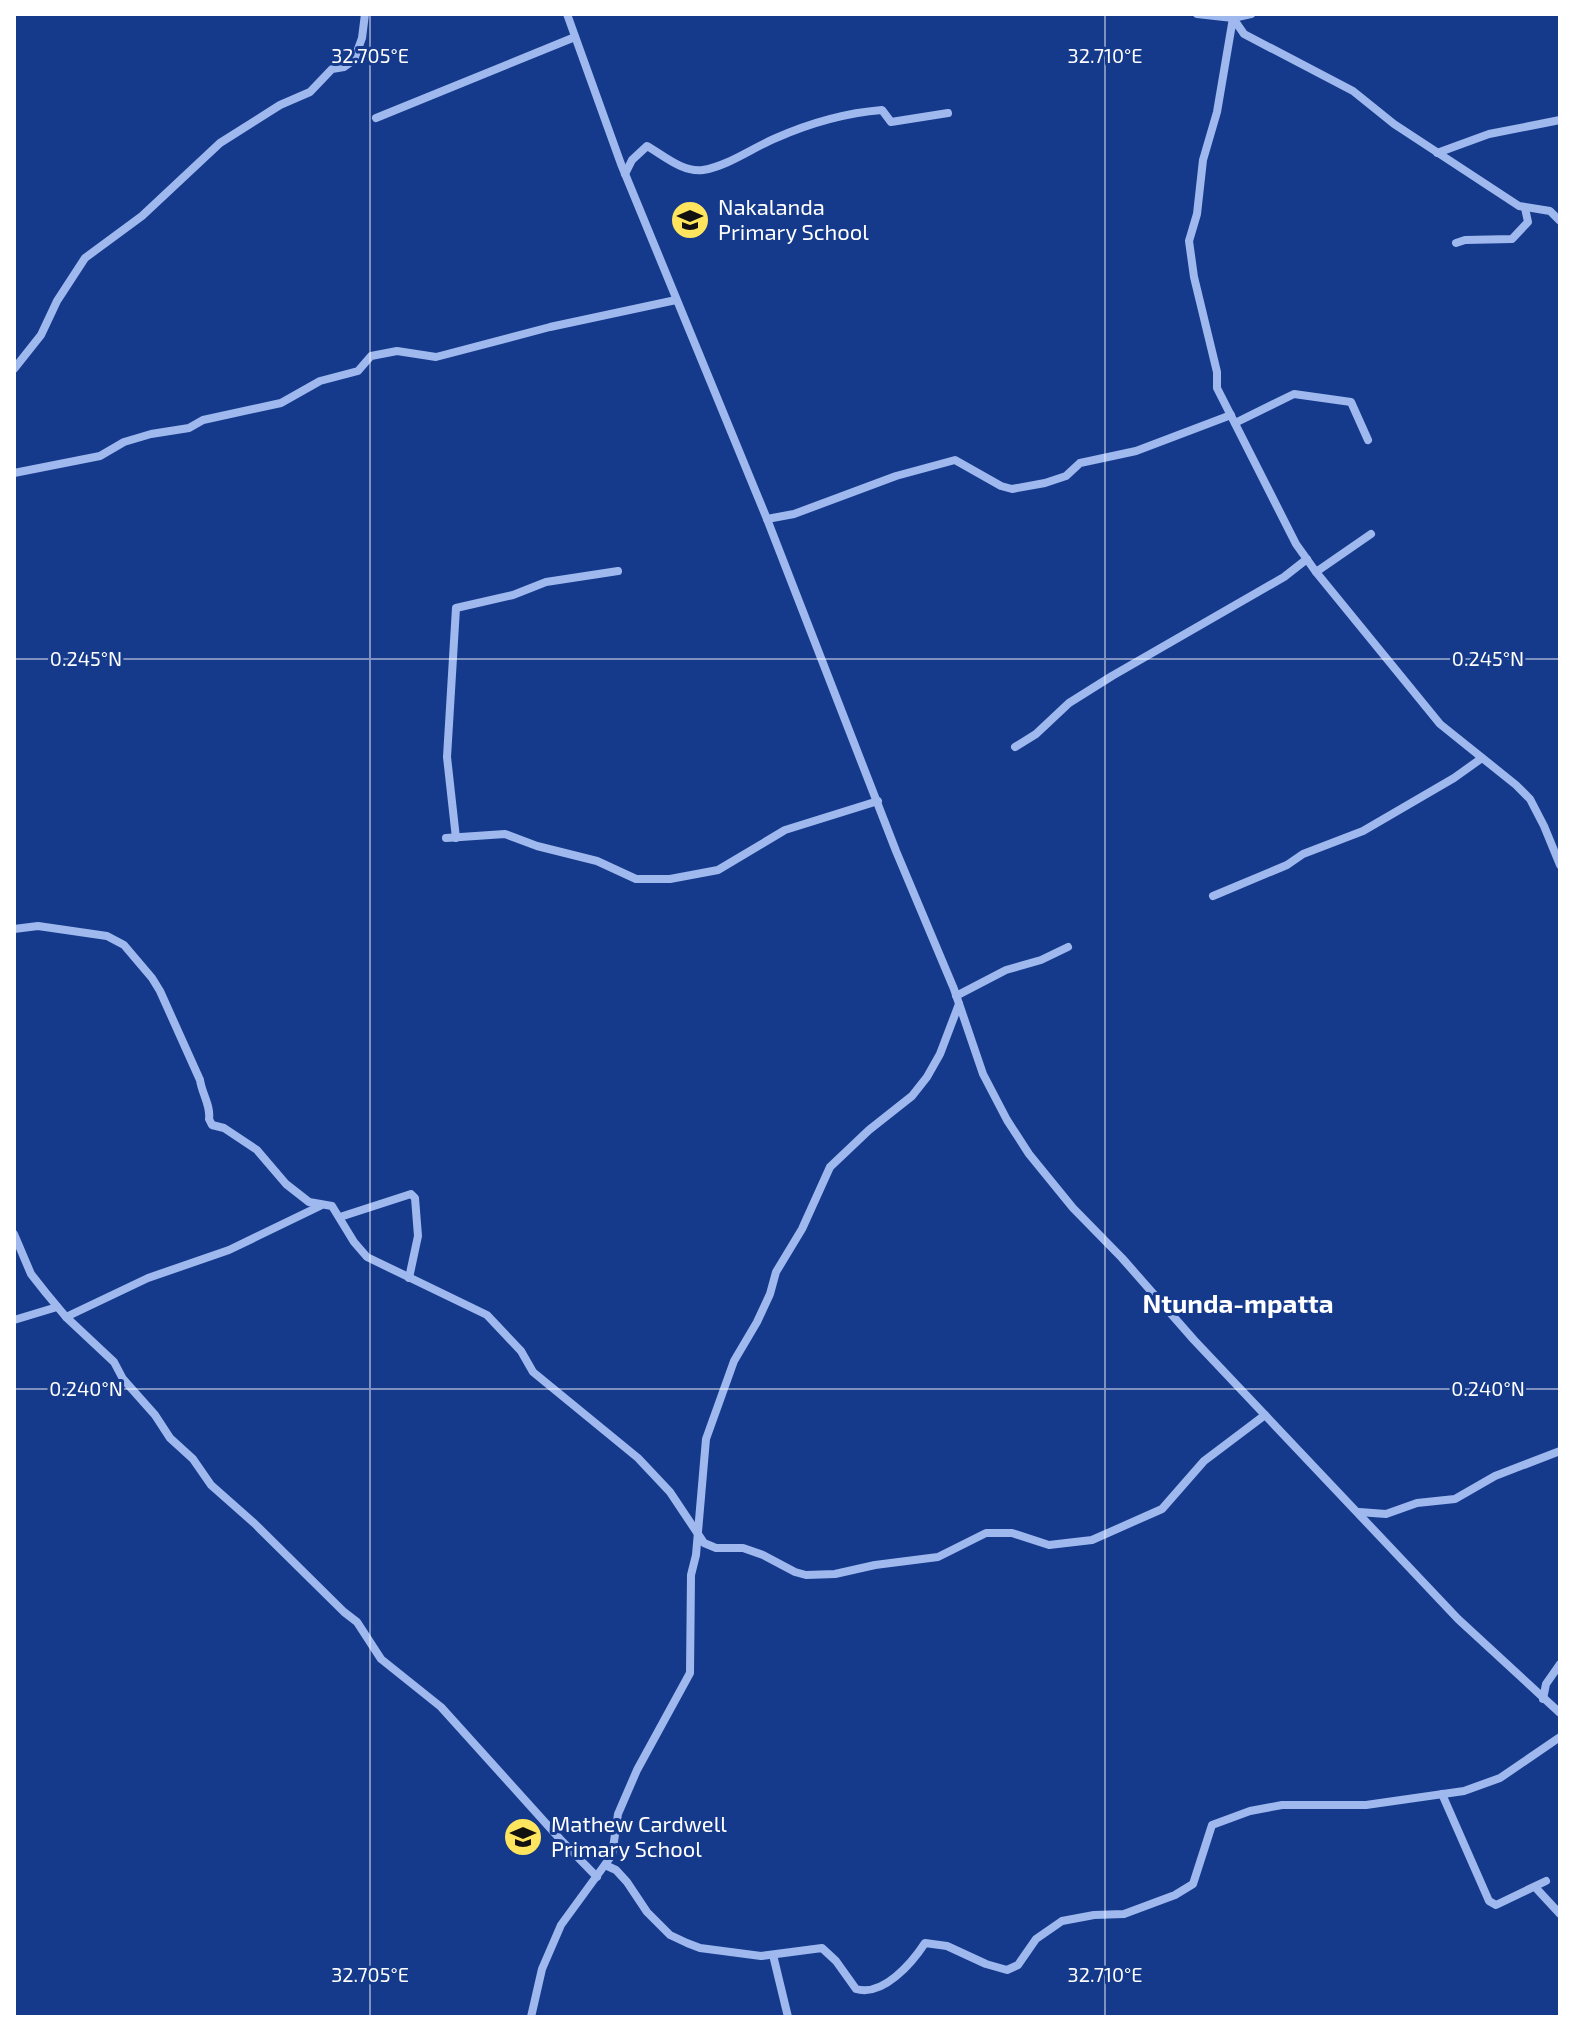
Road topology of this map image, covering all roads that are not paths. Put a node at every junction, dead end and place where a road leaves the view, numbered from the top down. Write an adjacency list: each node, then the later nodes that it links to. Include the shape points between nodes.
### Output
1 (365, 14): 16 (street, via 354,60 332,69 310,92 220,143 142,216 85,258 41,335)
2 (567, 14): 6 (street)
3 (1197, 14): 5 (street)
4 (1251, 14): 5 (street)
5 (1231, 17): 10 (street, via 1244,34 1353,91); 17 (street, via 1189,241 1217,388)
6 (575, 37): 8 (street); 11 (street)
7 (948, 113): 11 (street, via 891,122 882,110 852,113 701,170 685,168 647,146)
8 (376, 118)
9 (1560, 120): 10 (street, via 1489,134)
10 (1437, 153): 12 (street)
11 (625, 174): 15 (street)
12 (1525, 208): 13 (street, via 1550,211); 14 (street, via 1528,222 1512,239)
13 (1560, 221)
14 (1456, 243)
15 (676, 300): 19 (street, via 436,357 397,351 371,356 358,371 320,381 281,403 151,434 100,456); 20 (street)
16 (14, 369)
17 (1233, 419): 18 (street, via 1294,394 1314,395 1351,402); 20 (street, via 1080,463 1066,476 1045,483 1012,489 955,460); 22 (street)
18 (1368, 440)
19 (14, 473)
20 (767, 519): 27 (street)
21 (1371, 534): 24 (street)
22 (1307, 559): 24 (street); 25 (street, via 1069,703)
23 (618, 571): 27 (street, via 546,582 456,608 447,757 451,838 505,834 597,861 636,879 670,879 718,870 773,835)
24 (1316, 572): 26 (street, via 1440,724)
25 (1015, 747)
26 (1482, 758): 28 (street, via 1530,799); 29 (street, via 1363,831)
27 (878, 801): 32 (street)
28 (1560, 865)
29 (1213, 896)
30 (14, 929): 33 (street, via 78,930 124,945 160,991 200,1080 210,1122 257,1150 286,1184)
31 (1068, 947): 32 (street, via 1006,970)
32 (957, 1000): 40 (street, via 983,1074 1029,1154); 43 (street, via 927,1077 835,1161 776,1272 734,1361 706,1439)
33 (320, 1206): 34 (street, via 332,1206); 38 (street)
34 (340, 1217): 36 (street, via 367,1257); 36 (street, via 411,1194 418,1236)
35 (14, 1234): 37 (street, via 31,1274)
36 (409, 1278): 43 (street, via 487,1315 521,1351 528,1367 638,1458 670,1492)
37 (57, 1307): 38 (street); 39 (street)
38 (66, 1317): 50 (street, via 114,1362 211,1485 354,1618 381,1659 441,1707)
39 (14, 1320)
40 (1265, 1415): 42 (street); 43 (street, via 1204,1461 1162,1509 1092,1540 1049,1545 1012,1533 986,1533 938,1557 821,1576 795,1572 743,1548 714,1548)
41 (1560, 1451): 42 (street, via 1495,1476 1455,1499 1417,1503 1386,1514)
42 (1359, 1512): 45 (street, via 1458,1619)
43 (697, 1536): 49 (street, via 688,1619 691,1667 618,1814 612,1855)
44 (1560, 1664): 45 (street)
45 (1543, 1699): 46 (street)
46 (1560, 1713)
47 (1560, 1737): 48 (street, via 1500,1778)
48 (1442, 1794): 52 (street, via 1489,1901 1496,1905); 54 (street, via 1366,1805 1282,1805 1212,1825 1193,1884 1124,1914 1062,1921 1007,1970 947,1946 925,1943 888,1982 863,1991 822,1948)
49 (605, 1865): 50 (street); 54 (street, via 616,1870 670,1935 700,1948)
50 (597, 1877): 55 (street, via 561,1925 542,1969)
51 (1546, 1881): 52 (street)
52 (1535, 1887): 53 (street)
53 (1560, 1914)
54 (773, 1955): 56 (street)
55 (531, 2017)
56 (788, 2017)

